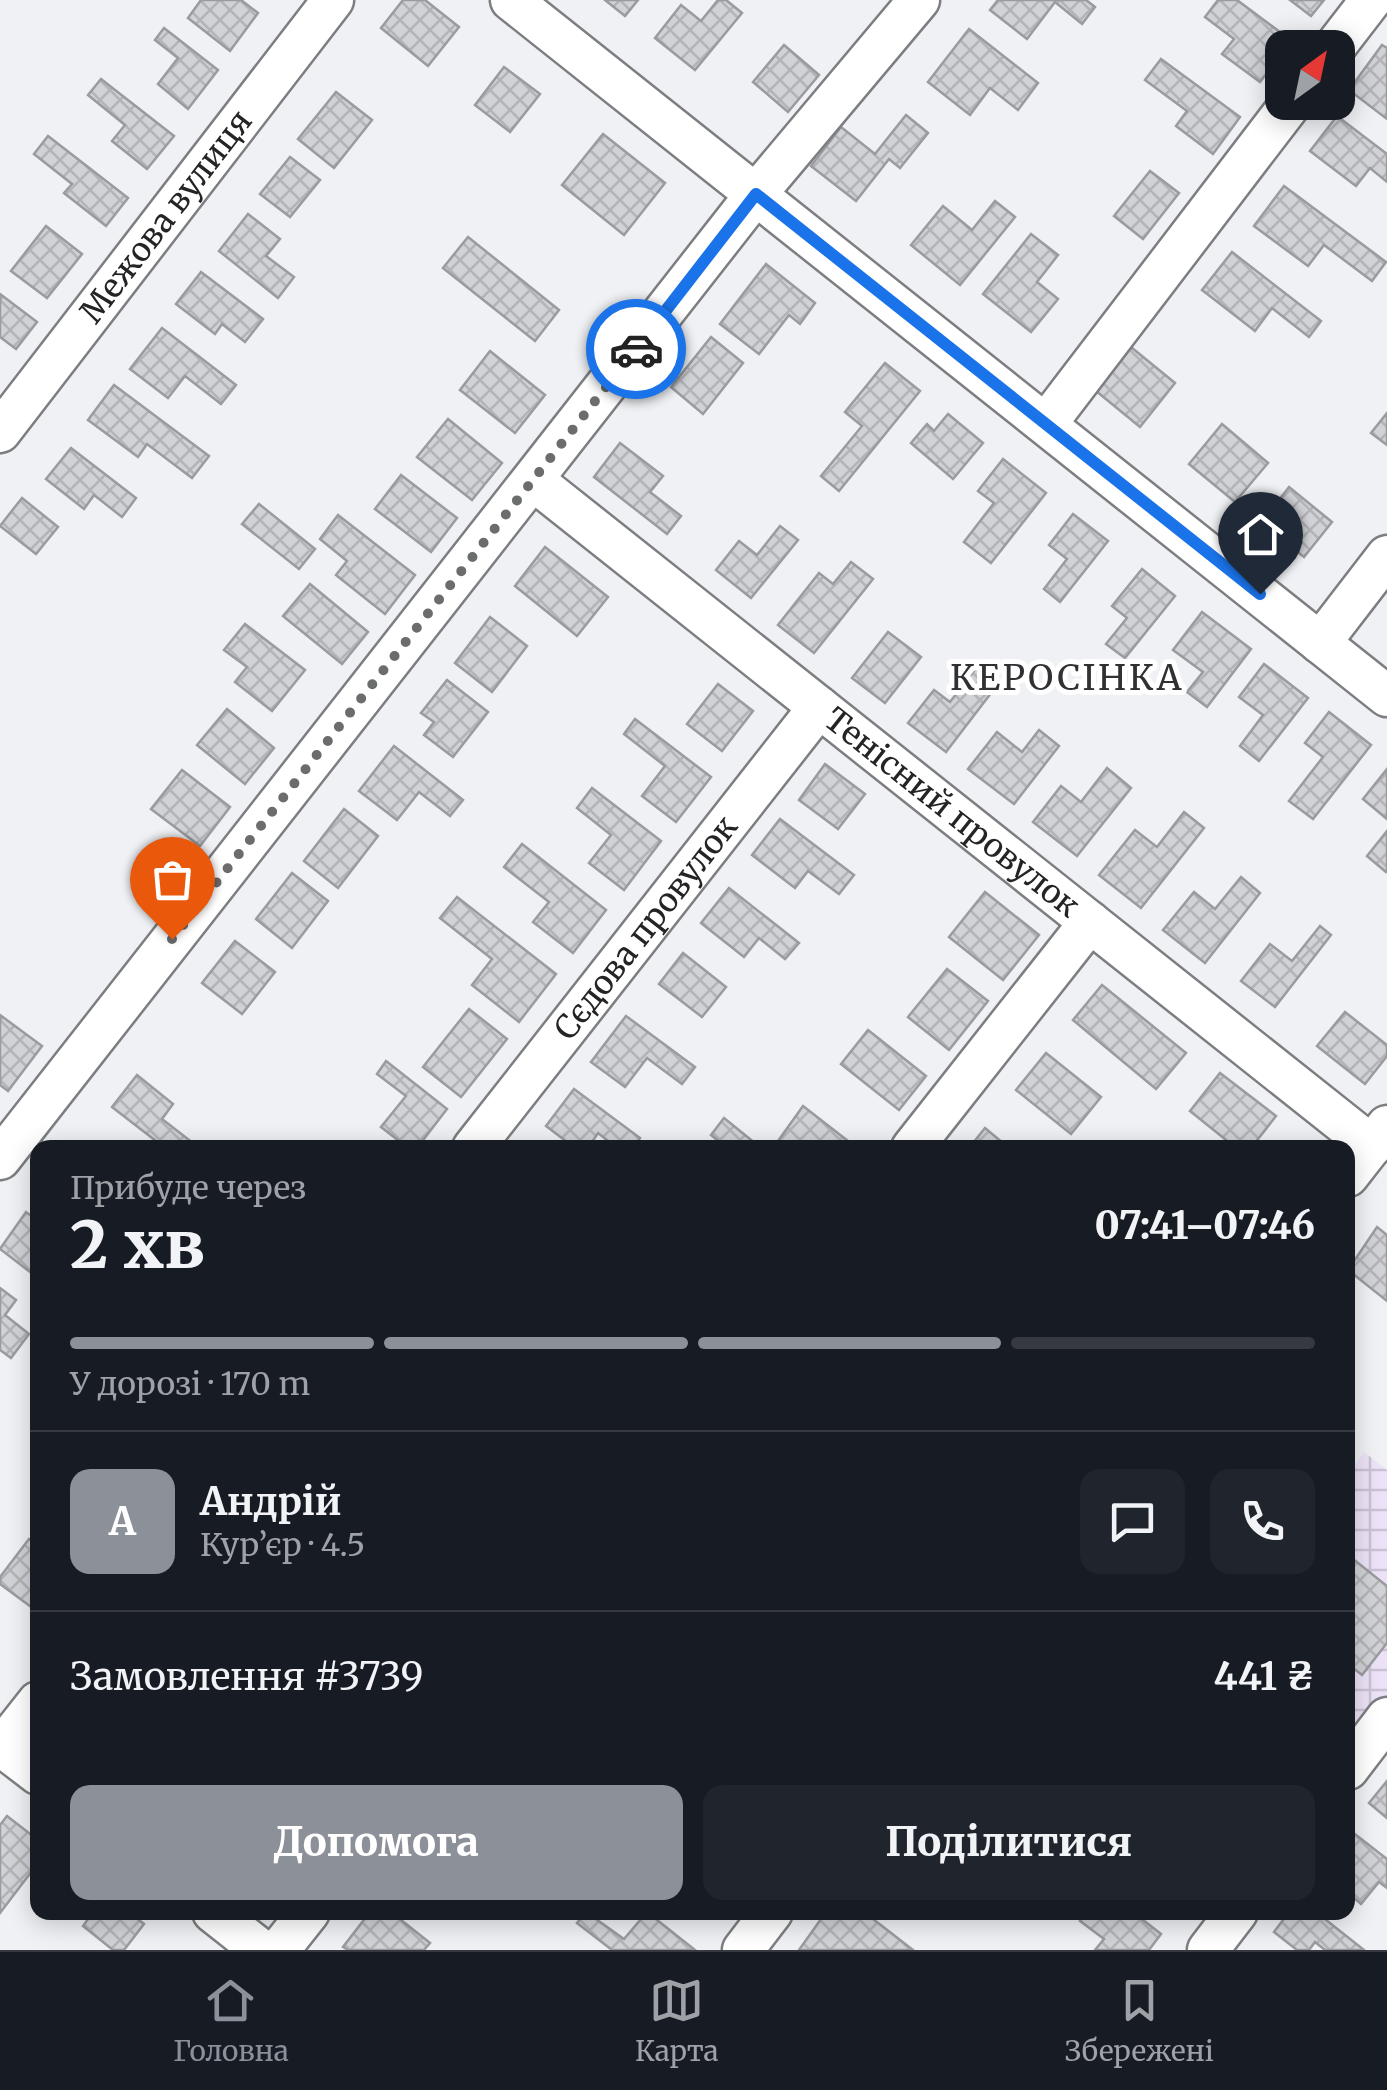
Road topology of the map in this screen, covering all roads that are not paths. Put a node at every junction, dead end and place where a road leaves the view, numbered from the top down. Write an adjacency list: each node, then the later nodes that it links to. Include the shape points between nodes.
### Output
1 (333, 0): 9 (street, Межова вулиця)
2 (511, 0): 7 (street)
3 (918, 0): 7 (street)
4 (1370, 0): 5 (street)
5 (1348, 30)
6 (1278, 120): 8 (street)
7 (756, 194): 8 (street); 10 (street)
8 (1046, 424): 12 (street)
9 (0, 432)
10 (533, 480): 14 (street, Тенісний провулок); 19 (street)
11 (1387, 556): 12 (street)
12 (1320, 643): 13 (street)
13 (1387, 696)
14 (819, 707): 15 (street, Тенісний провулок); 16 (street, Сєдова провулок)
15 (1090, 922): 17 (street); 18 (street, Тенісний провулок)
16 (479, 1140)
17 (918, 1140)
18 (1369, 1149)
19 (1, 1154)
20 (30, 1712): 22 (street)
21 (1387, 1718): 23 (street)
22 (1, 1747): 24 (street)
23 (1355, 1760)
24 (30, 1768)
25 (223, 1920): 29 (street)
26 (303, 1920): 30 (street)
27 (766, 1920): 31 (street)
28 (1231, 1920): 32 (street)
29 (261, 1950)
30 (280, 1950)
31 (743, 1950)
32 (1208, 1950)

